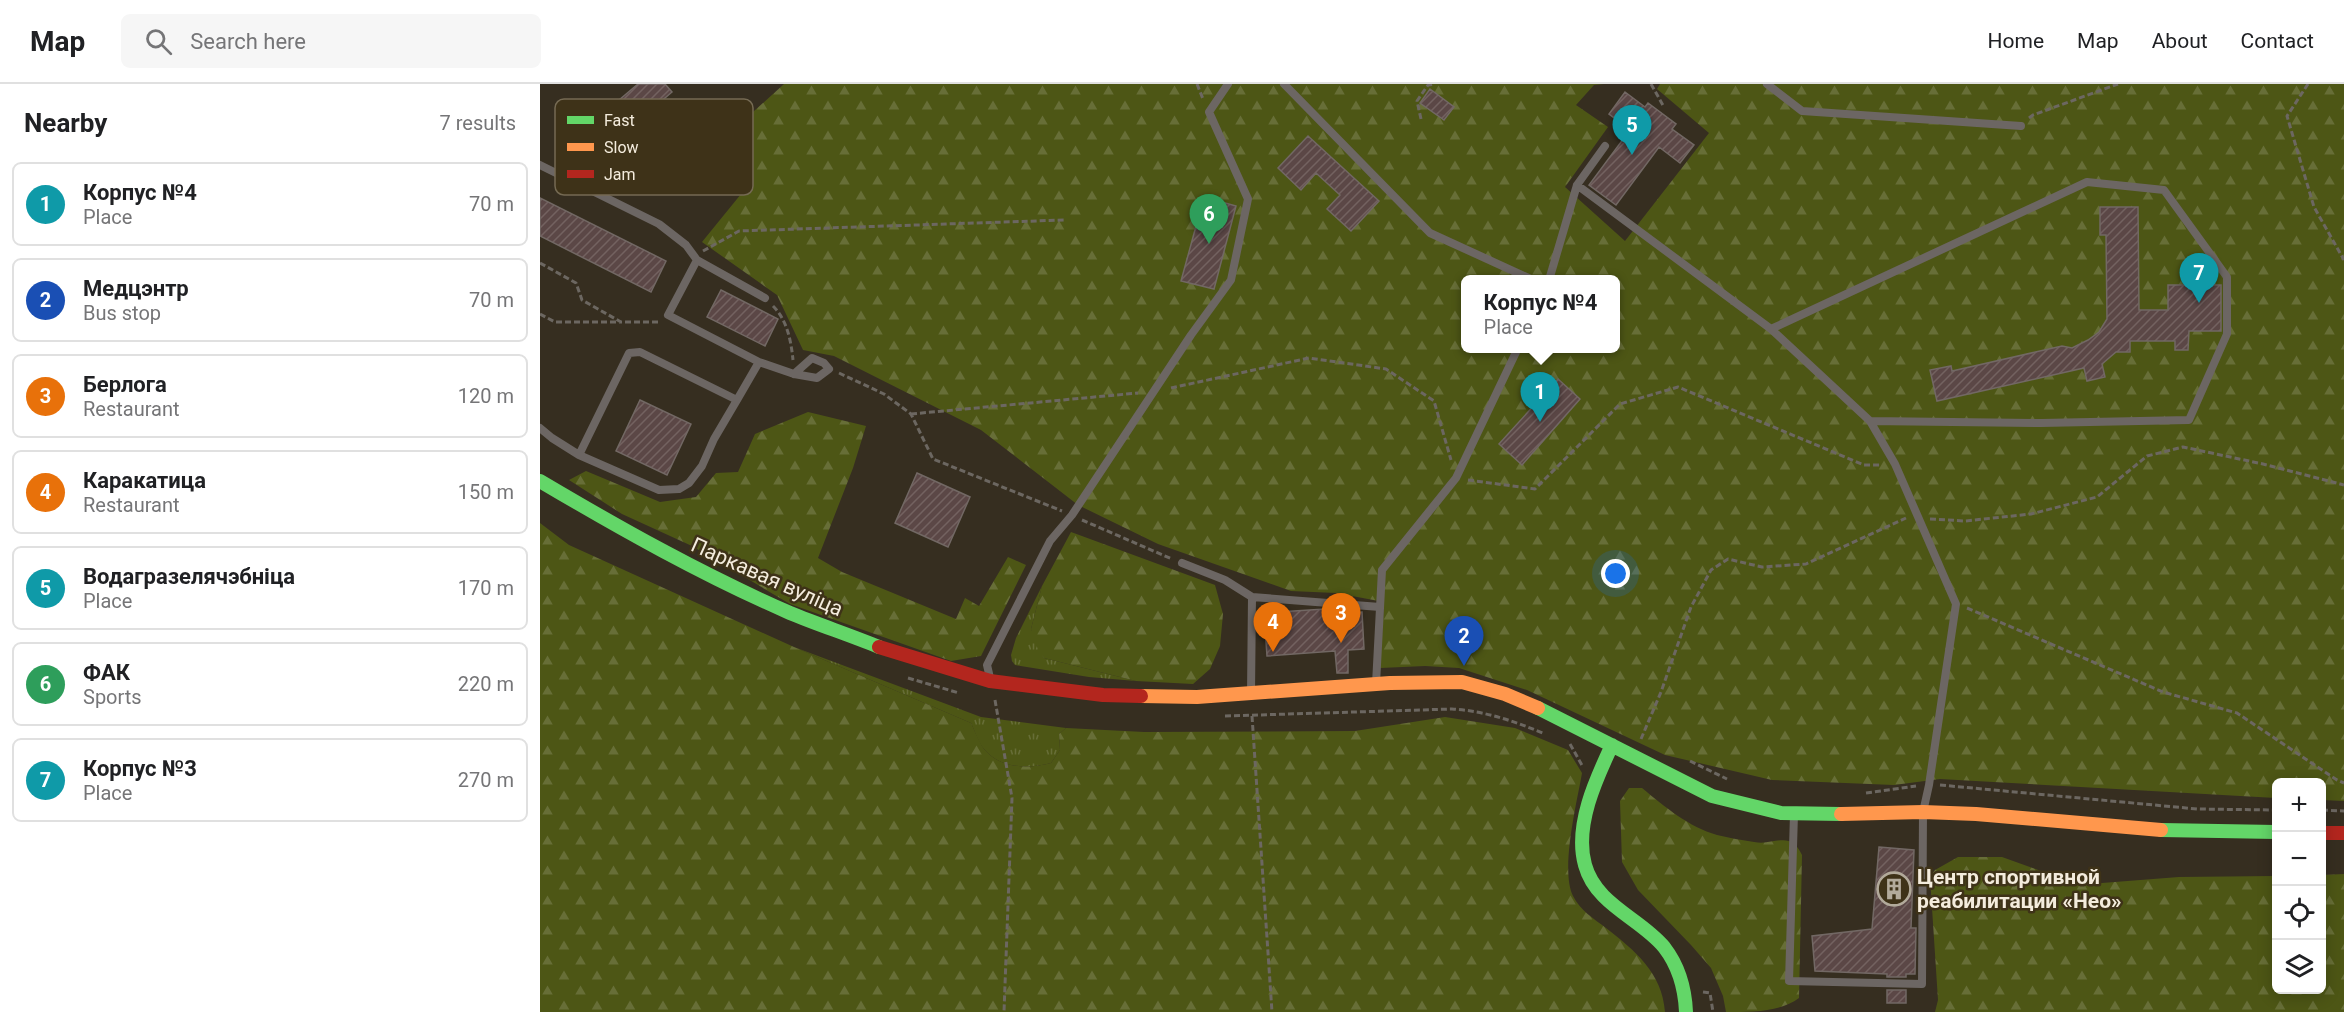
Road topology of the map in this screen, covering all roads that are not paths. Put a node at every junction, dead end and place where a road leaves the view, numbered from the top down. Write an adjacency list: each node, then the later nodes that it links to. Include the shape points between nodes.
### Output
1 (1228, 84): 26 (lane, via 1209,112 1248,199 1231,280 1072,515 1050,541 987,665)
2 (1284, 84): 11 (lane, via 1430,233)
3 (1767, 84): 4 (lane, via 1802,111)
4 (2021, 126)
5 (1605, 146): 8 (lane)
6 (540, 165): 7 (lane)
7 (555, 172)
8 (1577, 185): 12 (lane); 14 (lane)
9 (601, 195): 10 (lane, via 659,224 686,244)
10 (697, 260): 13 (lane); 16 (lane, via 669,315)
11 (1524, 275)
12 (1550, 275)
13 (765, 298)
14 (1771, 329): 19 (lane); 19 (lane, via 2088,182 2164,190 2227,277 2227,334 2189,420)
15 (1516, 353): 25 (lane, via 1456,478 1382,570)
16 (759, 362): 17 (lane); 18 (lane)
17 (794, 374): 17 (lane, via 817,378 830,369 812,358)
18 (737, 400): 21 (lane, via 702,466 679,489 659,490); 21 (lane, via 640,352 628,353)
19 (1870, 421): 30 (lane, via 1895,464 1956,604)
20 (540, 428): 21 (lane)
21 (579, 455)
22 (540, 481): 26 (street, Паркавая вуліца, via 605,520 790,614 896,653)
23 (1182, 563): 24 (lane, via 1225,580)
24 (1252, 597): 25 (lane); 28 (lane)
25 (1380, 607): 27 (lane)
26 (990, 681): 28 (street, Паркавая вуліца, via 1103,695 1197,697)
27 (1377, 684): 28 (street, Паркавая вуліца); 29 (street, Паркавая вуліца, via 1440,681 1480,686 1544,710)
28 (1251, 693)
29 (1612, 745): 31 (street, Паркавая вуліца, via 1712,796); 35 (street, via 1590,804 1585,865 1598,889 1659,942 1674,965 1686,998)
30 (1923, 812): 31 (street, Паркавая вуліца); 31 (lane, via 1922,984 1789,981); 32 (street, Паркавая вуліца, via 2163,830)
31 (1794, 813)
32 (2272, 832)
33 (2326, 833): 34 (street)
34 (2344, 833)
35 (1686, 1012)

